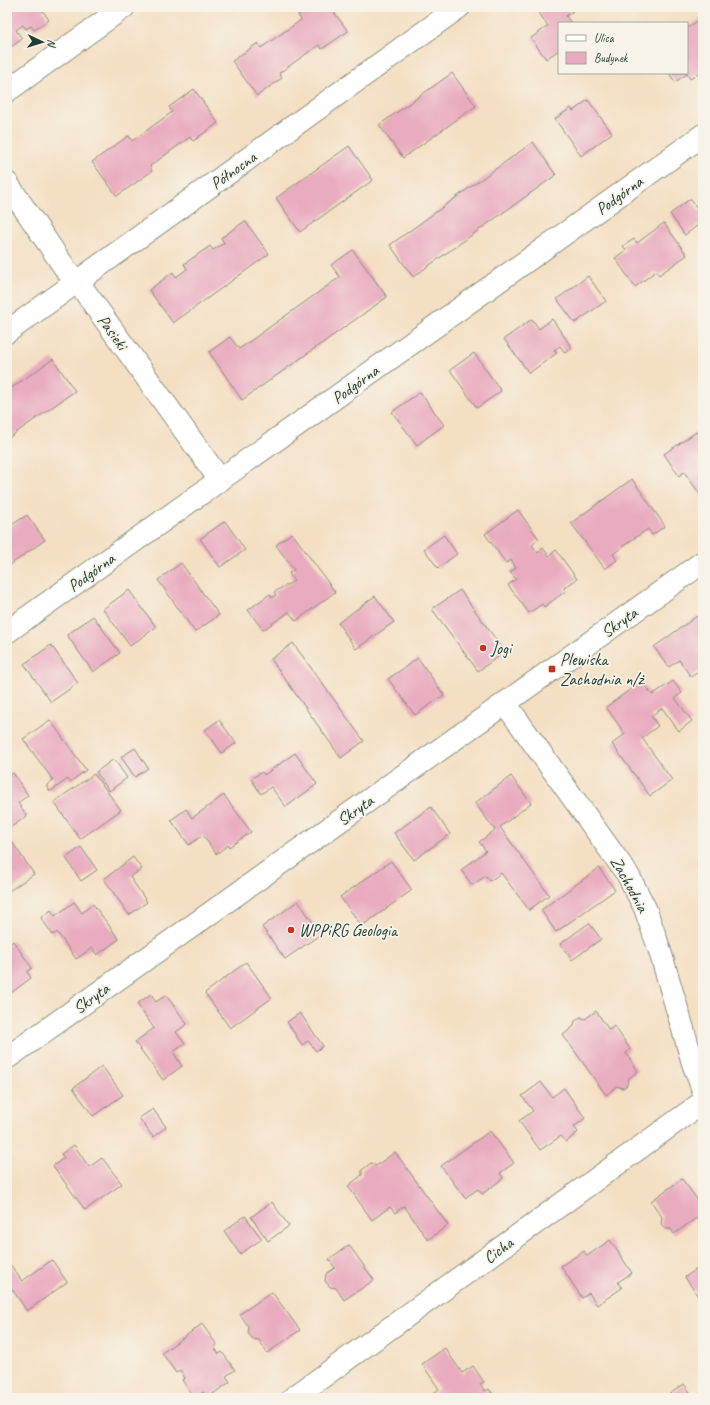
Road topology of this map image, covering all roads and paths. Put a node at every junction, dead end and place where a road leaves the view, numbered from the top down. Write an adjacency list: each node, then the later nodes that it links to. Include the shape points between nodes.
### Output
1 (124, 7): 3 (street)
2 (458, 7): 6 (street, Północna)
3 (7, 90)
4 (703, 135): 8 (street, Podgórna)
5 (7, 183): 6 (street, Pasieki, via 67,271)
6 (78, 282): 7 (street, Północna); 8 (street, Pasieki)
7 (7, 332)
8 (220, 480): 10 (street, Podgórna)
9 (703, 562): 11 (street, Skryta)
10 (7, 632)
11 (505, 703): 12 (street, Skryta); 13 (street, Zachodnia, via 628,875 645,908)
12 (7, 1058)
13 (703, 1090)
14 (703, 1102): 15 (street, Cicha)
15 (292, 1398)

